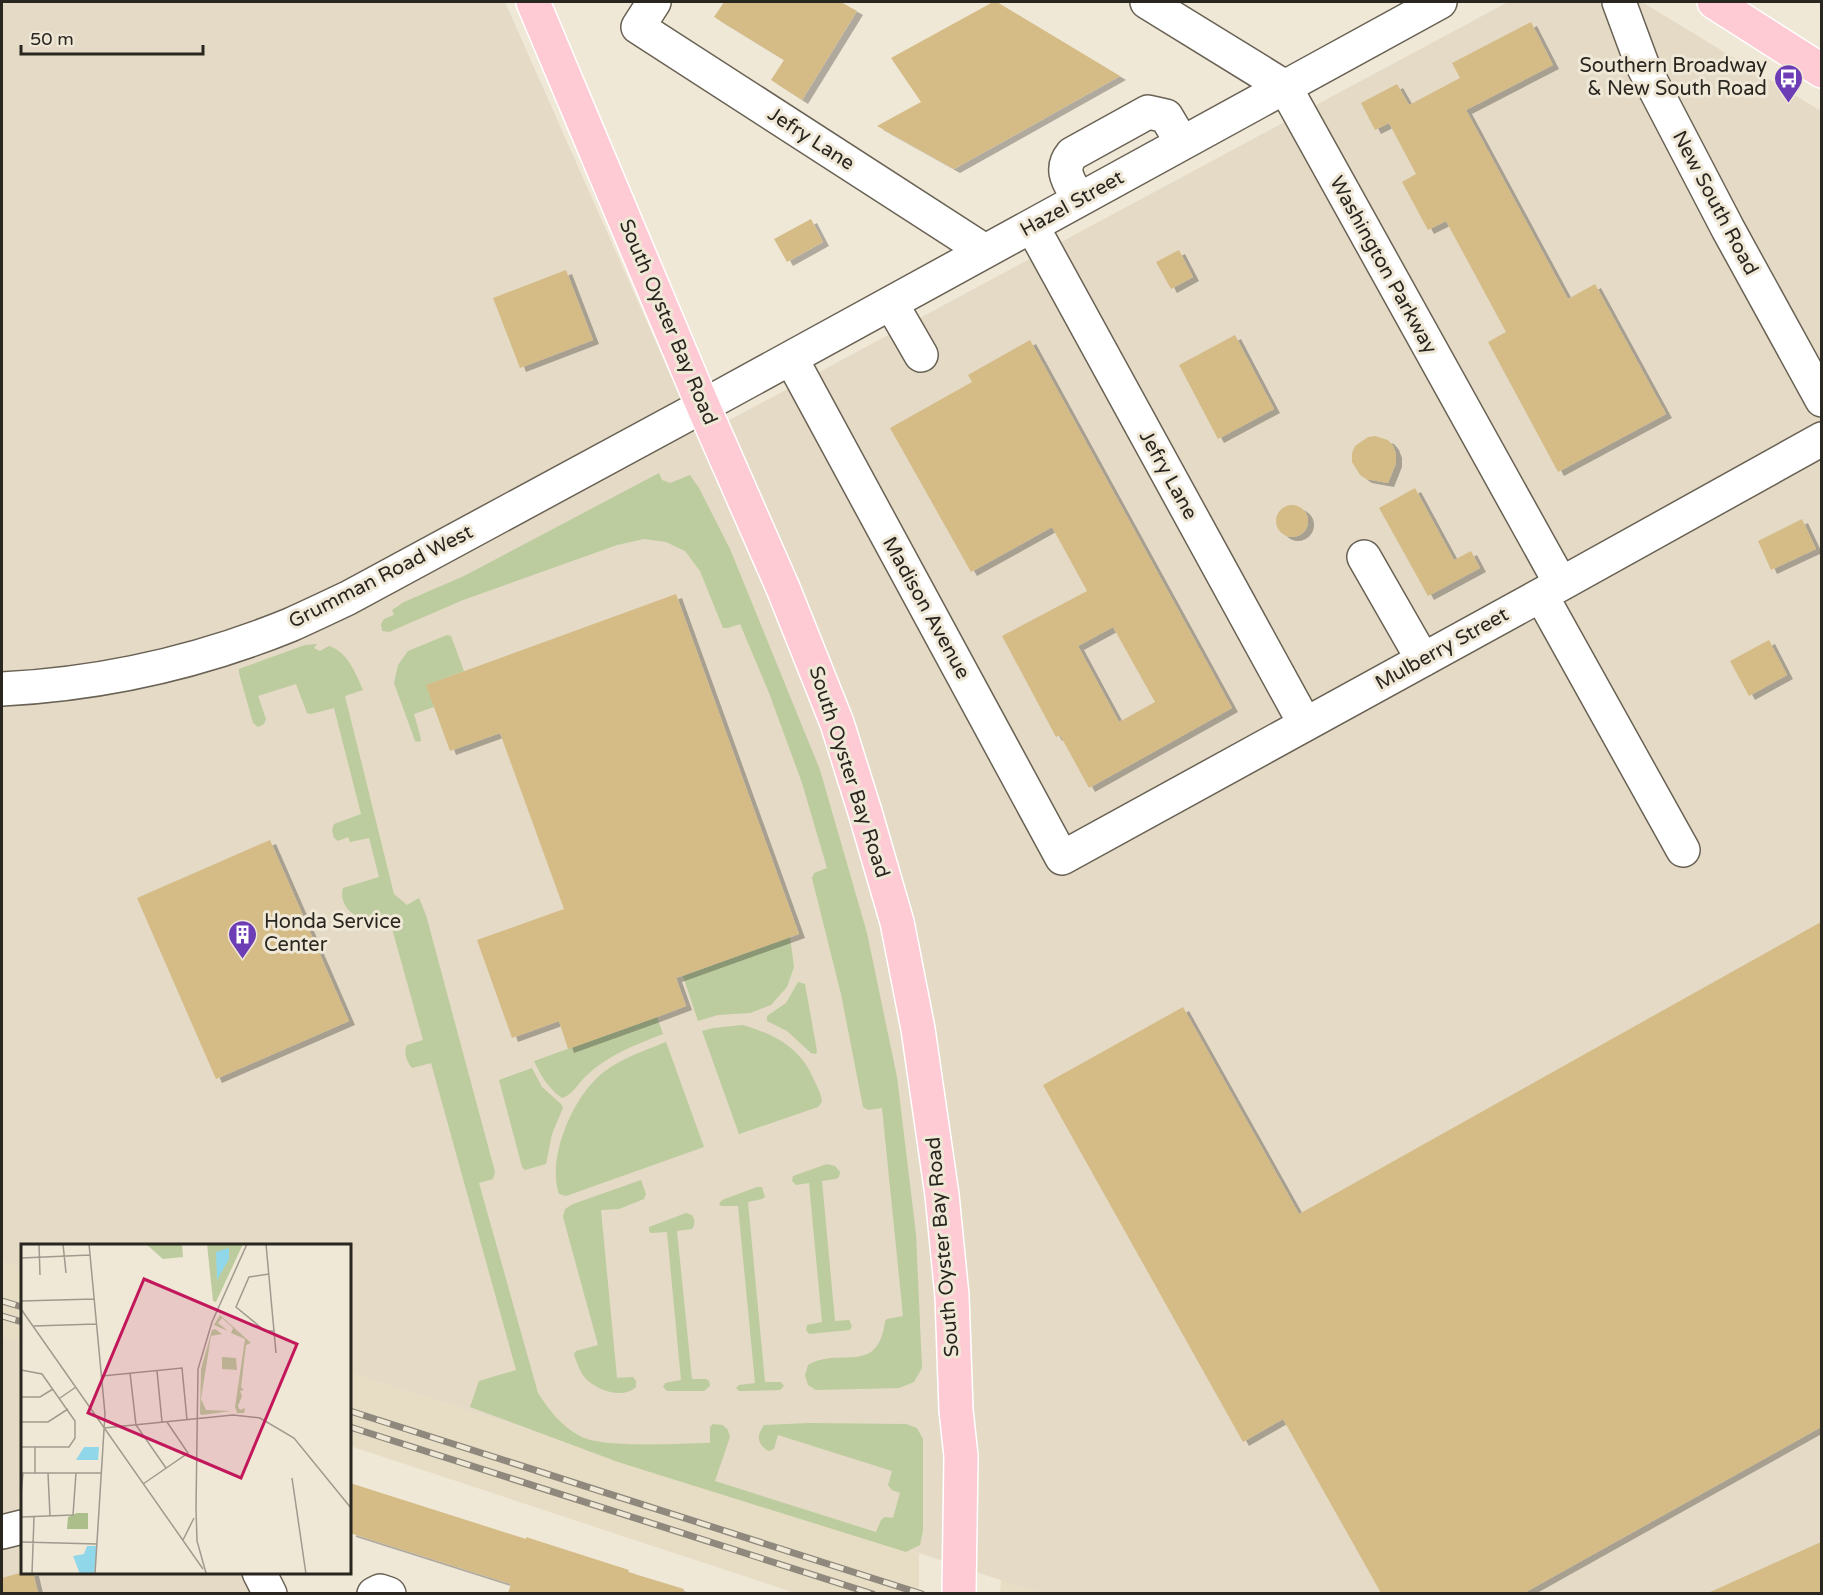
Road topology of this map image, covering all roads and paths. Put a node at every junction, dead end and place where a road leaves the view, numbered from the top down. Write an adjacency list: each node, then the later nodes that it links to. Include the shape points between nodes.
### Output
1 (533, 2): 19 (main road, South Oyster Bay Road)
2 (1147, 2): 8 (street, Washington Parkway)
3 (1440, 2): 8 (street, Hazel Street)
4 (1619, 2): 18 (street, New South Road, via 1642,64)
5 (1714, 2): 7 (main road)
6 (646, 14): 14 (street, Jefry Lane)
7 (1821, 71)
8 (1284, 87): 10 (street, Hazel Street); 22 (street, Washington Parkway)
9 (1100, 139): 10 (street, via 1148,112 1166,116); 11 (street); 12 (street, via 1068,160 1065,172)
10 (1182, 143): 11 (street, Hazel Street)
11 (1120, 178): 12 (street, Hazel Street)
12 (1079, 200): 13 (street, Hazel Street)
13 (1032, 226): 14 (street, Hazel Street); 25 (street, Jefry Lane)
14 (985, 252): 15 (street, Hazel Street)
15 (891, 303): 16 (street); 17 (street, Hazel Street)
16 (921, 355)
17 (790, 358): 19 (street, Hazel Street); 27 (street, Madison Avenue)
18 (1821, 400)
19 (703, 406): 24 (street, Grumman Road West, via 348,598 291,624 170,664 65,684); 34 (main road, South Oyster Bay Road, via 837,723 897,922 942,1196 952,1296 961,1456)
20 (1821, 439): 22 (street, Mulberry Street)
21 (1364, 557): 23 (street)
22 (1551, 589): 23 (street, Mulberry Street); 26 (street, Washington Parkway)
23 (1423, 660): 25 (street, Mulberry Street)
24 (2, 689)
25 (1305, 724): 27 (street, Mulberry Street)
26 (1683, 850)
27 (1062, 858)
28 (21, 1527): 29 (street)
29 (2, 1532)
30 (260, 1574): 31 (street)
31 (270, 1593)
32 (374, 1593): 33 (street)
33 (389, 1593)
34 (959, 1593)

